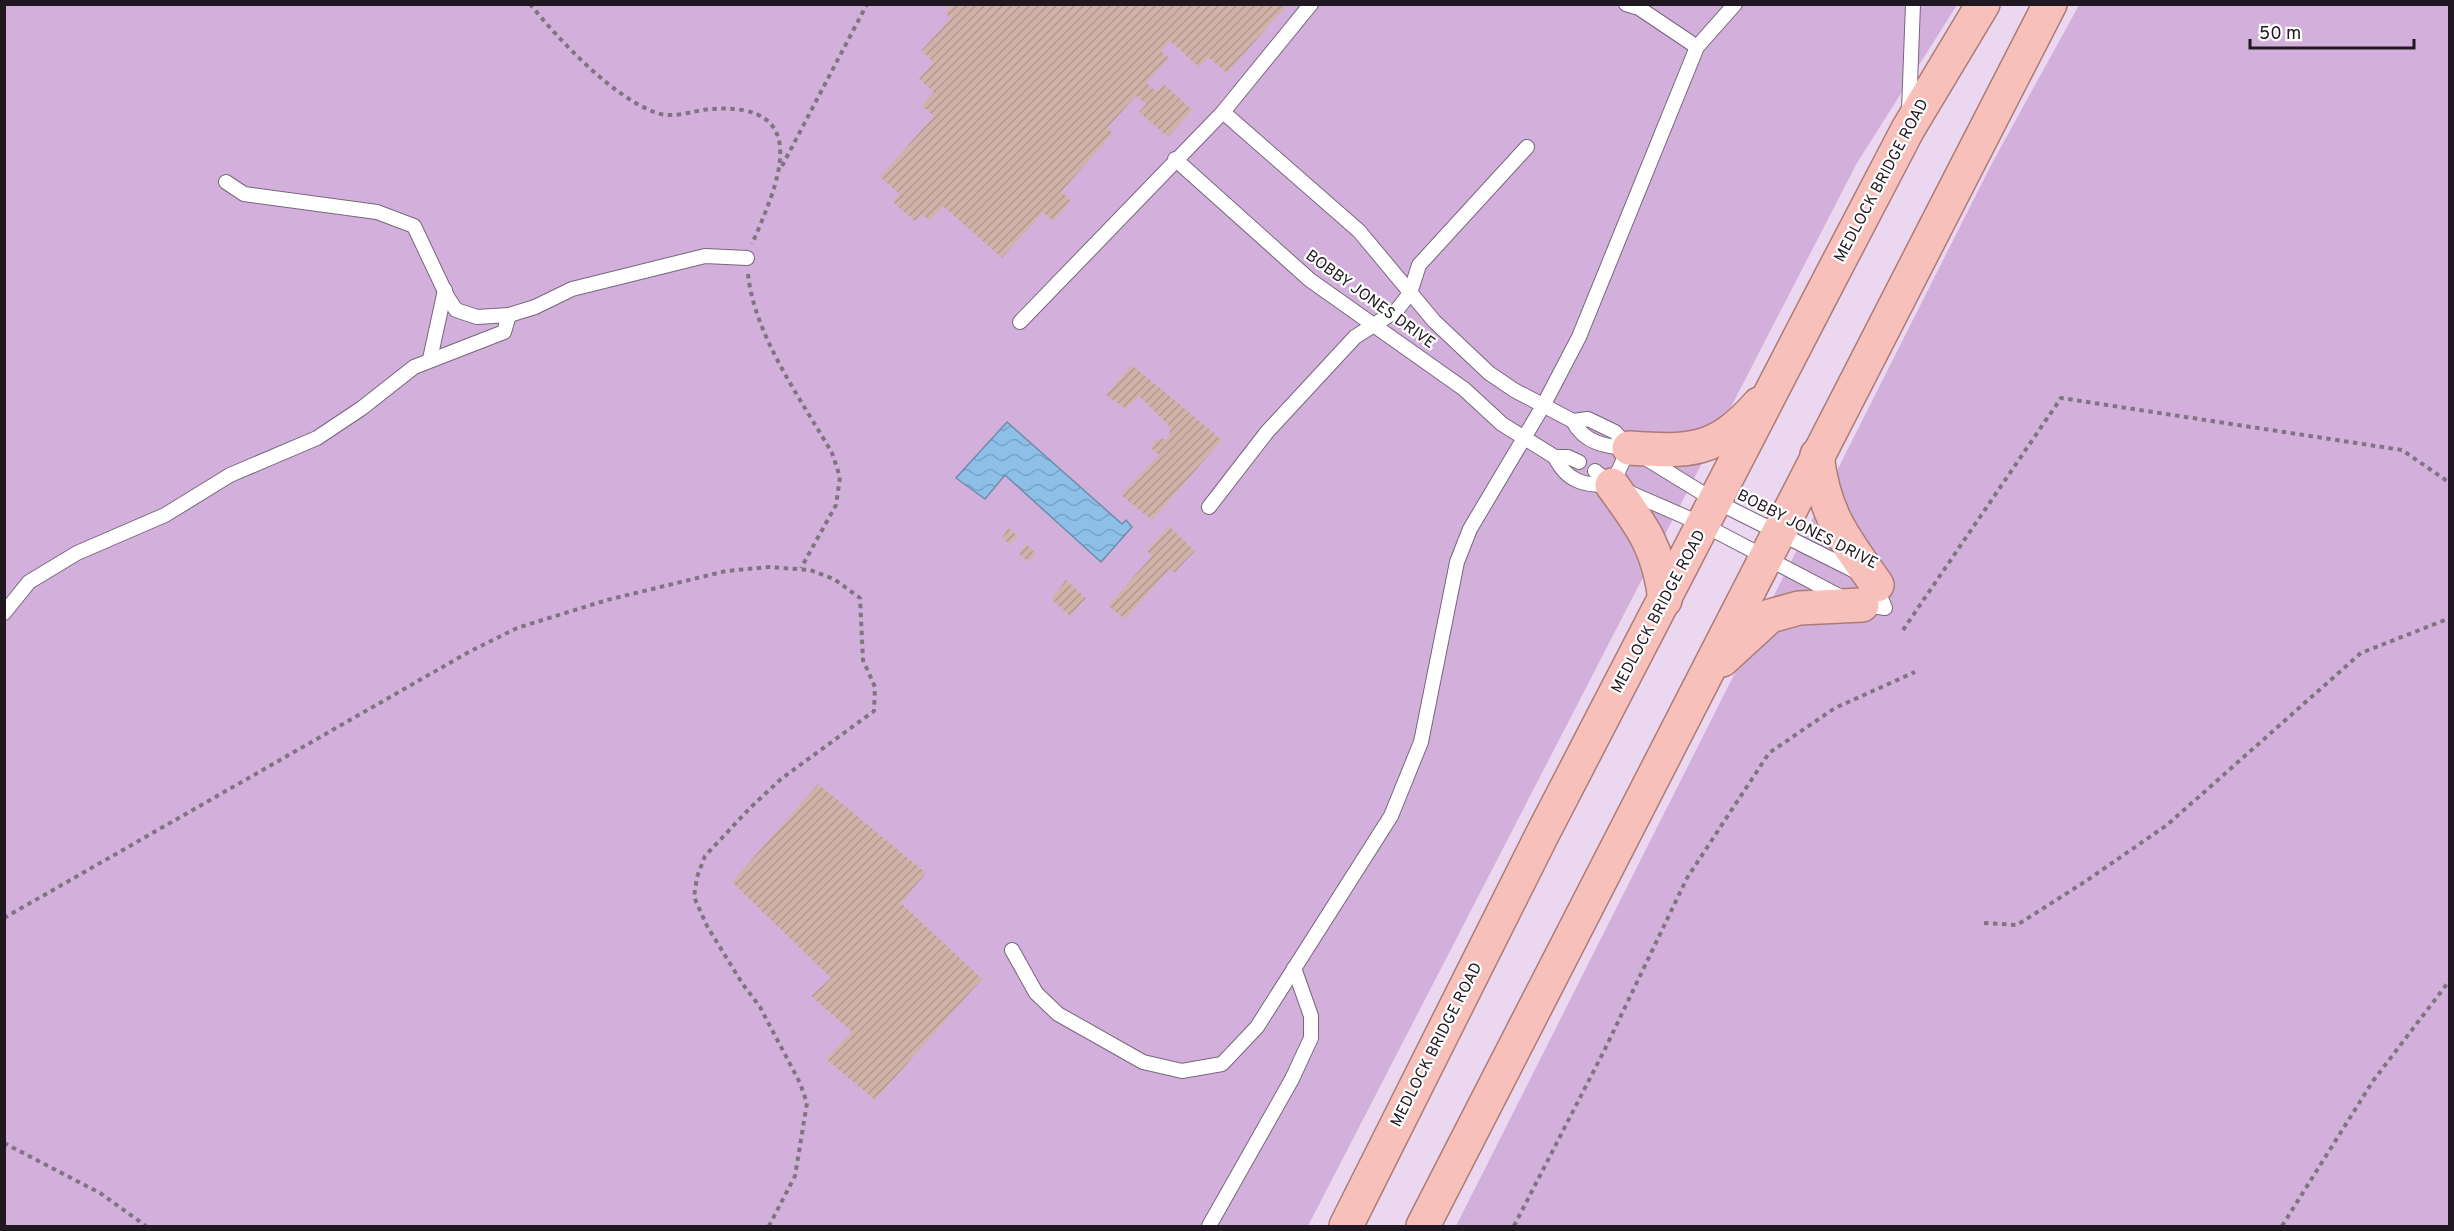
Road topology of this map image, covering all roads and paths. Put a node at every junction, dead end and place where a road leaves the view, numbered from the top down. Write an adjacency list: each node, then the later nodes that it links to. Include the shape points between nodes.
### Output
1 (867, 4): 13 (path)
2 (1311, 4): 9 (lane)
3 (1626, 4): 8 (lane, via 1639,8)
4 (1735, 4): 8 (lane)
5 (1913, 4): 10 (lane)
6 (1983, 4): 10 (highway, MEDLOCK BRIDGE ROAD)
7 (2050, 4): 26 (highway)
8 (1697, 47): 23 (lane, via 1579,337)
9 (1222, 112): 12 (lane); 17 (lane, BOBBY JONES DRIVE, via 1359,231)
10 (1908, 129): 22 (highway, MEDLOCK BRIDGE ROAD)
11 (1527, 147): 17 (lane, via 1419,265)
12 (1175, 159): 19 (lane); 20 (lane, BOBBY JONES DRIVE, via 1310,280)
13 (781, 166)
14 (226, 182): 16 (lane, via 244,194 377,212 414,226)
15 (747, 258): 18 (lane, via 705,256 572,288)
16 (445, 290): 18 (lane, via 451,304 466,315); 21 (lane)
17 (1410, 293): 20 (lane, via 1397,310); 23 (lane, BOBBY JONES DRIVE, via 1461,349 1489,373)
18 (509, 315): 21 (lane, via 504,332)
19 (1020, 322)
20 (1375, 324): 24 (lane, BOBBY JONES DRIVE, via 1464,389); 31 (lane, via 1355,337 1267,432)
21 (430, 359): 36 (lane, via 317,438 230,476 165,515 77,553 29,582)
22 (1776, 384): 25 (highway, via 1749,415 1706,446 1677,451); 32 (highway, MEDLOCK BRIDGE ROAD)
23 (1543, 406): 24 (lane); 25 (lane, BOBBY JONES DRIVE, via 1573,421 1579,433 1606,447)
24 (1524, 440): 27 (lane, BOBBY JONES DRIVE); 44 (lane, via 1470,529 1457,562 1422,742 1409,777 1391,816)
25 (1629, 448): 29 (lane); 32 (lane, BOBBY JONES DRIVE)
26 (1817, 455): 33 (highway); 34 (highway, via 1828,508)
27 (1555, 457): 28 (lane, BOBBY JONES DRIVE); 29 (lane, BOBBY JONES DRIVE, via 1562,472 1590,486)
28 (1580, 462)
29 (1603, 478): 32 (lane, BOBBY JONES DRIVE); 35 (highway, via 1645,530 1662,577)
30 (2450, 483): 38 (path, via 2402,450 2061,398)
31 (1209, 507)
32 (1711, 513): 33 (lane, BOBBY JONES DRIVE); 33 (lane, BOBBY JONES DRIVE); 35 (highway, MEDLOCK BRIDGE ROAD)
33 (1771, 546): 34 (lane, BOBBY JONES DRIVE); 34 (lane, BOBBY JONES DRIVE, via 1831,593); 40 (highway)
34 (1870, 595): 40 (highway, via 1770,616)
35 (1665, 600): 50 (highway, MEDLOCK BRIDGE ROAD, via 1543,833)
36 (4, 613)
37 (2450, 618): 42 (path, via 2361,654 2167,825 2086,881 2017,926)
38 (1903, 630)
39 (1915, 672): 52 (path, via 1835,708 1770,753 1687,878)
40 (1701, 681): 51 (highway)
41 (4, 918): 48 (path, via 517,628 607,600 726,571 769,567 810,570 834,579 860,598 863,660 875,687 874,711 750,808 705,855 694,897 707,926 760,1007 807,1103 795,1176)
42 (1984, 923)
43 (1012, 950): 44 (lane, via 1036,993 1058,1014 1143,1062 1182,1071 1222,1064 1257,1027)
44 (1294, 968): 49 (lane, via 1308,1002 1311,1038)
45 (2450, 980): 53 (path, via 2373,1081)
46 (4, 1143): 47 (path, via 100,1193)
47 (146, 1227)
48 (769, 1227)
49 (1209, 1227)
50 (1346, 1227)
51 (1423, 1227)
52 (1514, 1227)
53 (2282, 1227)

